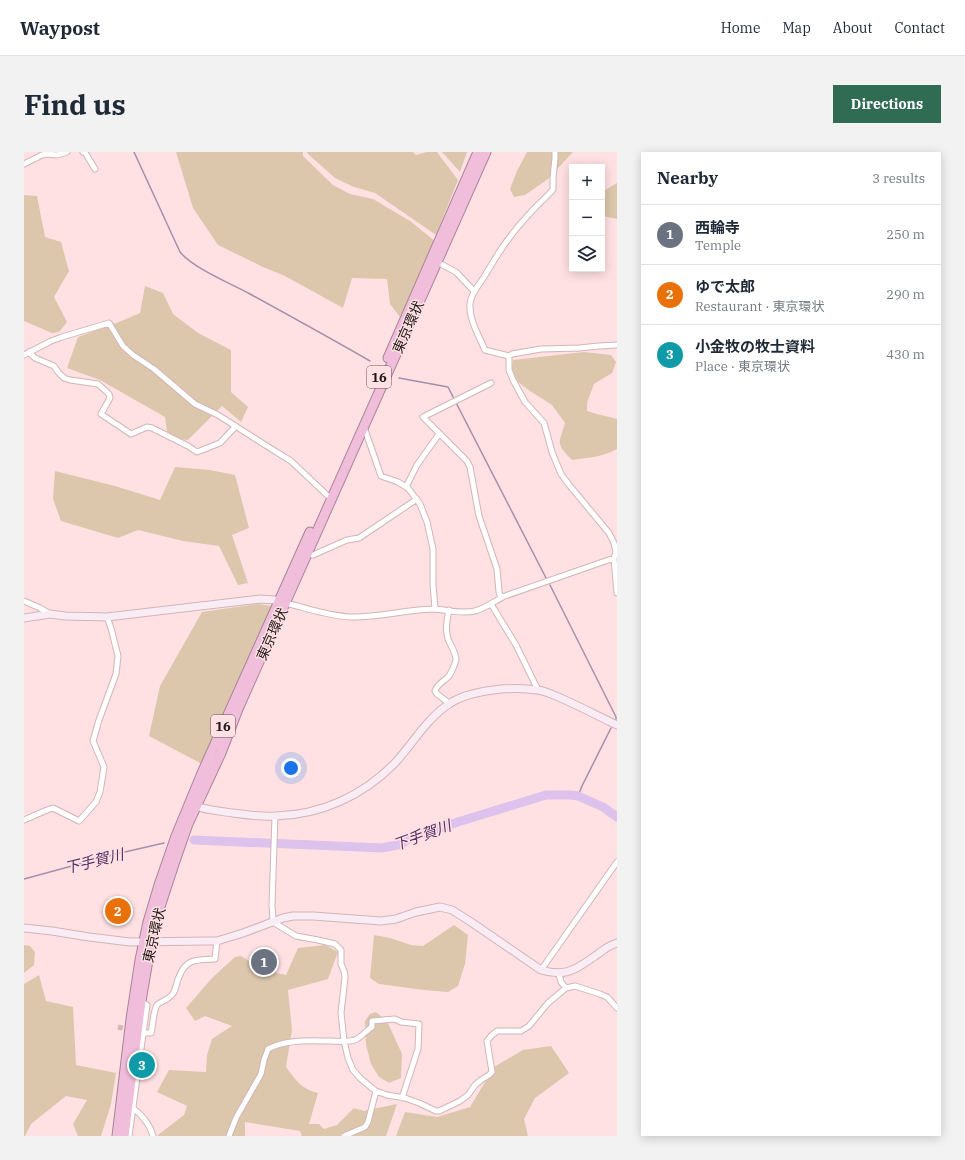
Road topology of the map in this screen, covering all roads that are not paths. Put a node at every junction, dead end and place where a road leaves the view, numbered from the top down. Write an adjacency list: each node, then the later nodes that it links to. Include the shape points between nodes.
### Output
1 (66, 152): 5 (street, via 42,155)
2 (83, 152): 6 (street)
3 (555, 152): 8 (street, via 553,189 502,248)
4 (482, 153): 7 (highway, 東京環状 / 16); 18 (highway, 東京環状 / 16)
5 (24, 164)
6 (95, 169)
7 (437, 262): 8 (street, via 456,272); 15 (highway, 東京環状 / 16)
8 (474, 291): 12 (street, via 470,303 471,312 485,350)
9 (617, 345): 12 (street, via 541,349)
10 (29, 352): 11 (street); 14 (street, via 62,337 109,323 123,346 133,355 196,404); 14 (street, via 35,358 54,366 64,378 98,384 110,398 101,414 131,434 147,427 152,428 197,452 220,442)
11 (24, 355)
12 (509, 356): 21 (street, via 509,370 513,380 525,402 544,423 561,474 609,533 614,542)
13 (491, 383): 16 (street, via 423,417)
14 (236, 426): 18 (street, via 291,461)
15 (364, 427): 17 (street, via 381,476); 18 (highway, 東京環状 / 16)
16 (439, 434): 17 (street, via 417,465); 23 (street, via 470,467 479,516 496,569)
17 (406, 487): 19 (street)
18 (329, 497): 20 (highway, 東京環状 / 16); 25 (highway, 東京環状 / 16)
19 (417, 499): 20 (street, via 359,538 347,540 313,555); 27 (street, via 428,522 432,539)
20 (307, 554): 25 (highway, 東京環状 / 16)
21 (614, 558): 22 (street); 23 (street)
22 (617, 593)
23 (501, 598): 26 (street)
24 (24, 601): 29 (street)
25 (282, 602): 27 (street, via 321,613 352,617); 30 (street, via 260,599); 35 (highway, 東京環状 / 16, via 221,752)
26 (491, 604): 28 (street, via 473,611); 32 (street, via 516,645)
27 (435, 610): 28 (street)
28 (449, 610): 33 (street, via 447,631 456,661 449,676 435,691)
29 (50, 614): 30 (street); 31 (street)
30 (107, 617): 37 (street, via 118,656 116,674 93,741 104,767 96,802 79,821 54,808)
31 (24, 618)
32 (538, 690): 33 (street, via 474,693); 34 (street, via 557,696)
33 (450, 703): 36 (street, via 433,717 377,780 361,791 319,810)
34 (617, 725)
35 (193, 805): 36 (street, via 257,816); 42 (highway, 東京環状 / 16)
36 (275, 816): 39 (street)
37 (24, 820)
38 (617, 862): 44 (street)
39 (273, 922): 41 (street); 44 (street, via 293,916 381,921 440,907 452,910); 50 (street, via 296,936 335,944 341,950 341,964 345,977 341,1013)
40 (24, 928): 42 (street)
41 (217, 941): 42 (street); 49 (street, via 214,959 190,962 183,967 174,993 155,1009 151,1033)
42 (148, 943): 47 (highway, 東京環状 / 16); 51 (highway, 東京環状 / 16, via 140,960 131,1018)
43 (617, 943): 45 (street, via 605,948 578,968)
44 (541, 970): 45 (street)
45 (559, 974): 46 (street)
46 (566, 988): 48 (street, via 575,986 600,994 607,997); 53 (street, via 548,1003 529,1026 521,1031 497,1031 491,1036 487,1041 492,1072 460,1102 436,1111)
47 (141, 1001): 49 (street, via 147,1005); 51 (highway, 東京環状 / 16)
48 (617, 1008)
49 (143, 1033): 54 (street)
50 (344, 1041): 52 (street, via 353,1070); 53 (street, via 357,1039 372,1027 372,1021 396,1019 419,1024 418,1049); 59 (street, via 289,1042 268,1049 261,1074 236,1118)
51 (127, 1084): 55 (highway, 東京環状 / 16); 56 (highway, 東京環状 / 16)
52 (376, 1091): 53 (street); 60 (street, via 366,1128)
53 (402, 1098)
54 (133, 1108): 55 (street); 58 (street, via 149,1124)
55 (127, 1130): 57 (street)
56 (117, 1136)
57 (129, 1136)
58 (153, 1136)
59 (230, 1136)
60 (344, 1136)

